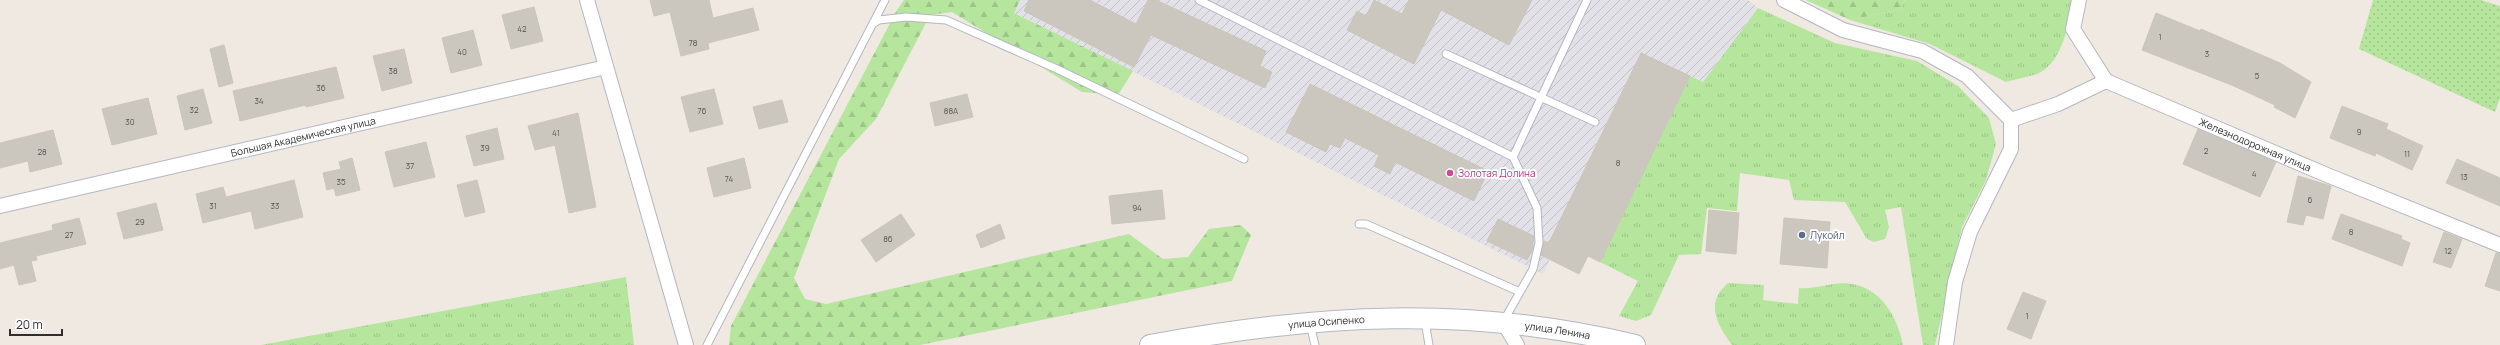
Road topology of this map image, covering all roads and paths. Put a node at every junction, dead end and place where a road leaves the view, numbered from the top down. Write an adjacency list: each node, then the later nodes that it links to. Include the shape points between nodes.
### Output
1 (587, 0): 9 (street)
2 (886, 0): 7 (lane)
3 (1199, 0): 14 (lane)
4 (1587, 0): 11 (lane)
5 (1784, 0): 12 (street, via 1844,30 1922,51 1967,76)
6 (2079, 0): 10 (street, via 2073,30)
7 (874, 23): 15 (lane, via 879,20 906,17 946,20 1057,69); 24 (lane)
8 (1446, 54): 11 (lane)
9 (606, 67): 16 (street, Большая Академическая улица); 23 (street)
10 (2106, 81): 12 (street, via 2058,104); 18 (street, Железнодорожная улица)
11 (1541, 97): 13 (lane); 14 (lane)
12 (2012, 120): 30 (street, via 2011,149 1970,232 1955,282)
13 (1595, 122)
14 (1513, 156): 19 (lane, via 1537,208 1539,243 1533,269)
15 (1244, 158)
16 (0, 206)
17 (1359, 224): 19 (lane, via 1366,224)
18 (2500, 245)
19 (1520, 292): 22 (lane)
20 (1425, 316): 21 (main road, улица Осипенко); 22 (main road, улица Осипенко); 27 (lane)
21 (1310, 322): 25 (main road, улица Осипенко, via 1225,331); 26 (lane)
22 (1503, 322): 28 (street); 29 (main road, улица Ленина, via 1583,332)
23 (686, 345)
24 (707, 345)
25 (1150, 345)
26 (1315, 345)
27 (1429, 345)
28 (1517, 345)
29 (1635, 345)
30 (1946, 345)

